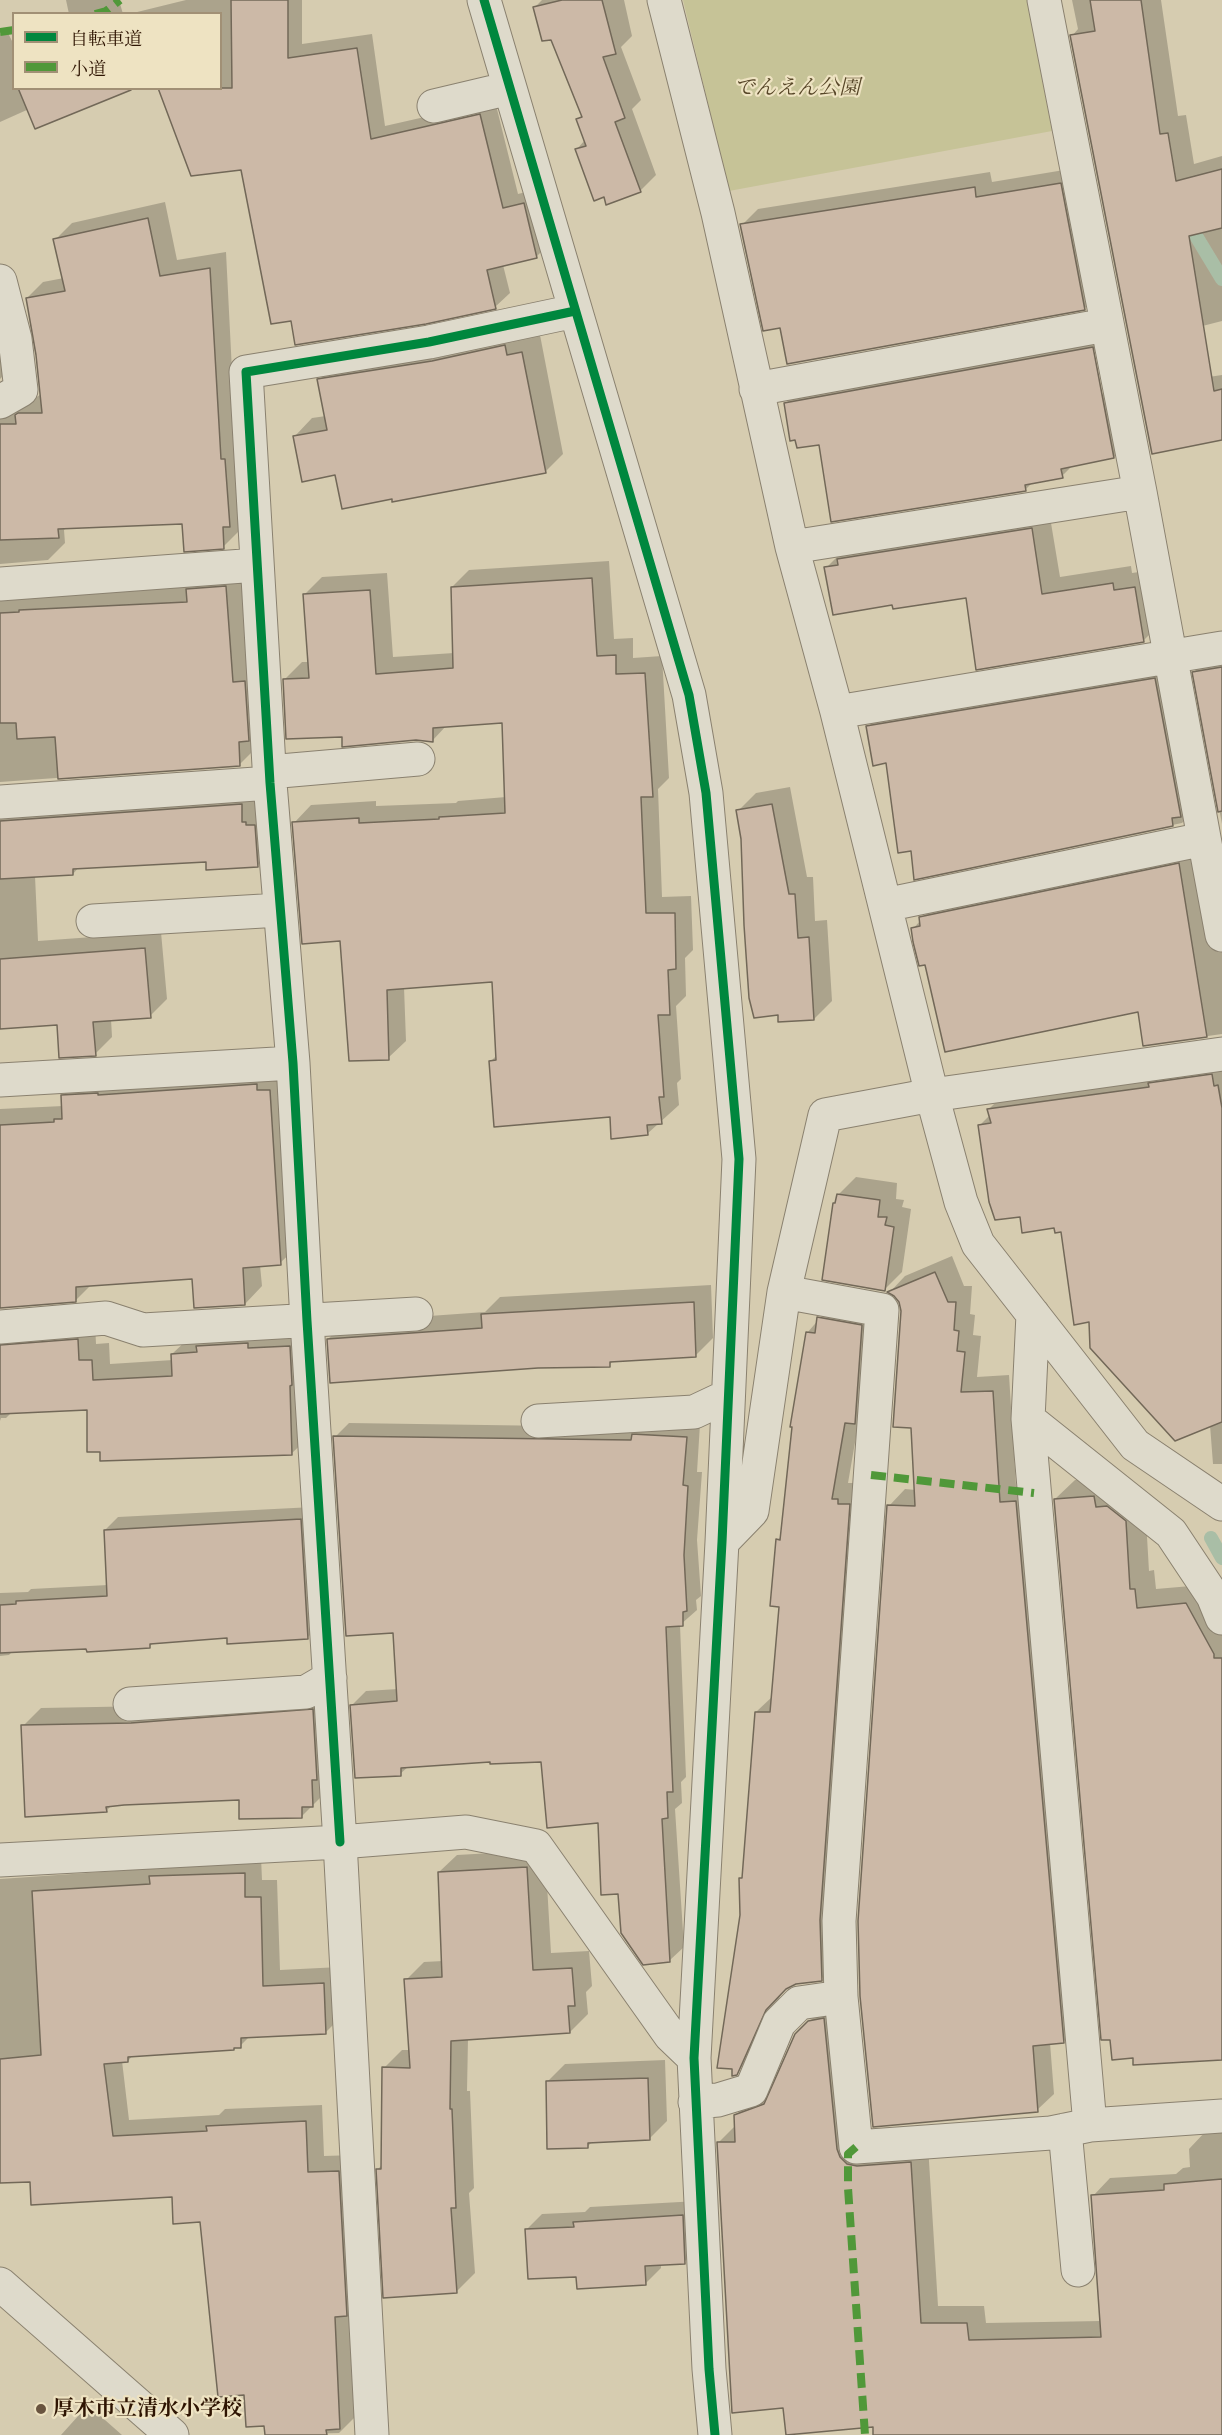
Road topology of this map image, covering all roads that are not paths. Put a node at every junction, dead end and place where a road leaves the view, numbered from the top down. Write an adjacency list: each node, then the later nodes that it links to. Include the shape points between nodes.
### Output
1 (484, 0): 4 (street)
2 (664, 0): 9 (street, via 718,213)
3 (1044, 0): 8 (street)
4 (510, 88): 5 (street); 7 (street)
5 (434, 106)
6 (0, 281): 10 (street, via 15,339 21,390)
7 (574, 311): 13 (street, via 429,342 246,372); 35 (street, via 688,695 706,793 738,1159)
8 (1106, 325): 9 (street); 11 (street)
9 (756, 389): 12 (street)
10 (0, 402)
11 (1140, 492): 12 (street); 16 (street)
12 (792, 547): 17 (street)
13 (257, 565): 14 (street); 19 (street)
14 (0, 584)
15 (1222, 648): 16 (street)
16 (1170, 655): 17 (street); 21 (street)
17 (837, 712): 22 (street)
18 (418, 759): 19 (street)
19 (269, 778): 20 (street); 23 (street)
20 (0, 802)
21 (1204, 839): 22 (street); 25 (street)
22 (885, 905): 29 (street)
23 (280, 910): 24 (street); 27 (street)
24 (93, 921)
25 (1222, 935)
26 (1222, 1054): 29 (street)
27 (293, 1063): 28 (street); 33 (street)
28 (0, 1080)
29 (932, 1095): 30 (street, via 825,1115); 32 (street, via 961,1202 978,1244)
30 (784, 1292): 39 (street, via 752,1511); 45 (street, via 882,1310 839,1921)
31 (416, 1314): 33 (street)
32 (1034, 1314): 36 (street); 38 (street, via 1135,1445)
33 (307, 1321): 34 (street, via 143,1330 106,1318); 41 (street)
34 (0, 1327)
35 (728, 1396): 37 (street, via 694,1412); 39 (street)
36 (1028, 1419): 40 (street, via 1171,1533 1213,1596); 49 (street)
37 (538, 1421)
38 (1222, 1504)
39 (722, 1542): 46 (street)
40 (1222, 1618)
41 (330, 1678): 42 (street, via 306,1692); 43 (street)
42 (130, 1704)
43 (340, 1842): 44 (street); 46 (street, via 466,1832 536,1846 670,2035); 53 (street)
44 (0, 1860)
45 (841, 1997): 47 (street, via 799,2003 779,2023 751,2090); 49 (street, via 856,2146)
46 (694, 2058): 47 (street)
47 (695, 2102): 54 (street)
48 (1222, 2116): 49 (street)
49 (1078, 2128): 50 (street)
50 (1078, 2270)
51 (0, 2284): 52 (street)
52 (172, 2435)
53 (372, 2435)
54 (715, 2435)

